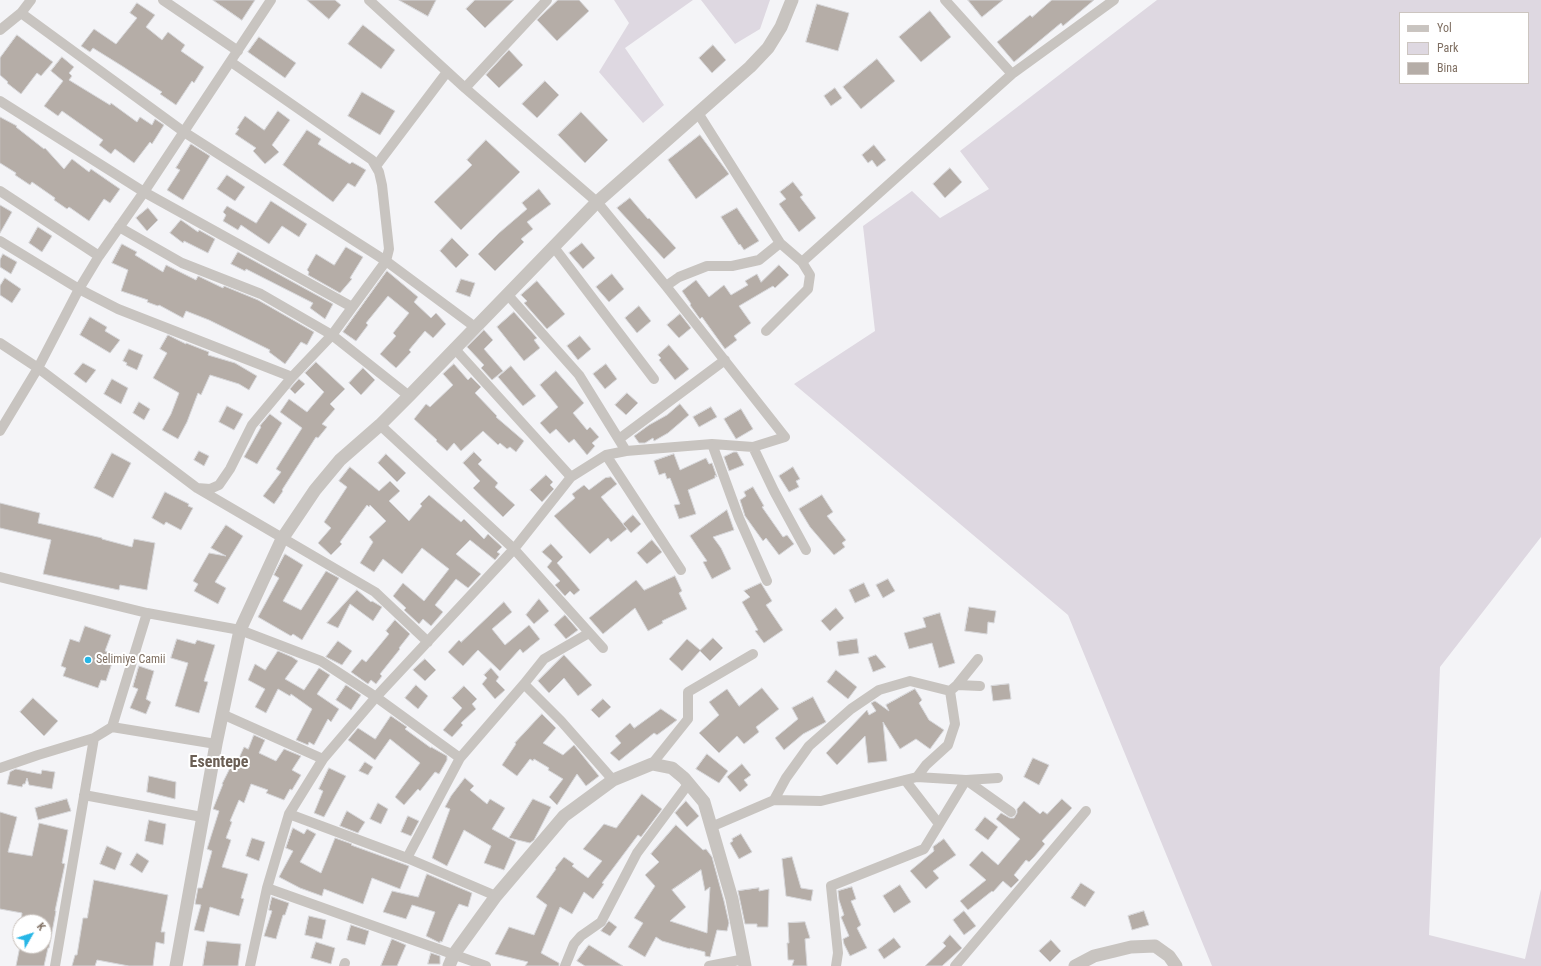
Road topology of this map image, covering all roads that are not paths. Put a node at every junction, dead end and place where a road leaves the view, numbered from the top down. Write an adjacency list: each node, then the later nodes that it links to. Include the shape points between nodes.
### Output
1 (31, 0): 9 (street)
2 (163, 0): 11 (street)
3 (271, 0): 11 (street)
4 (369, 0): 13 (street)
5 (547, 0): 15 (street)
6 (792, 0): 17 (street, via 781,27 768,48)
7 (945, 0): 14 (street)
8 (1114, 0): 14 (street)
9 (21, 13): 10 (street); 18 (street)
10 (0, 30)
11 (238, 51): 12 (street)
12 (231, 62): 18 (street); 19 (street, via 367,156)
13 (447, 72): 15 (street); 19 (street)
14 (1012, 74): 29 (street)
15 (465, 88): 22 (street)
16 (0, 101): 21 (street)
17 (698, 113): 22 (street); 25 (street)
18 (184, 132): 21 (street); 28 (street)
19 (376, 166): 28 (street, via 381,178 389,249)
20 (0, 191): 27 (street)
21 (144, 192): 23 (street); 33 (street)
22 (597, 202): 26 (street); 30 (street)
23 (119, 227): 27 (street); 36 (street, via 182,263 261,294)
24 (0, 241): 31 (street)
25 (780, 243): 29 (street); 30 (street, via 759,260 732,266 707,266 678,277)
26 (554, 246): 32 (street); 42 (street)
27 (98, 256): 31 (street)
28 (386, 261): 33 (street); 34 (street)
29 (802, 262): 35 (street, via 810,275 808,289)
30 (666, 286): 39 (street)
31 (79, 289): 40 (street); 41 (street, via 118,308)
32 (507, 294): 34 (street); 46 (street, via 579,374)
33 (352, 307): 36 (street)
34 (476, 327): 38 (street)
35 (766, 331)
36 (332, 335): 41 (street); 43 (street)
37 (0, 343): 40 (street)
38 (454, 348): 43 (street); 51 (street)
39 (725, 360): 46 (street); 48 (street, via 785,437)
40 (38, 368): 45 (street); 52 (street)
41 (292, 377): 52 (street, via 252,425 219,485 210,489)
42 (654, 379)
43 (409, 396): 44 (street)
44 (380, 425): 53 (street, via 327,475); 54 (street)
45 (0, 431)
46 (619, 439): 49 (street)
47 (712, 444): 48 (street); 49 (street); 58 (street, via 739,518)
48 (753, 447): 55 (street)
49 (626, 451): 50 (street)
50 (606, 455): 51 (street); 56 (street)
51 (571, 476): 54 (street)
52 (197, 488): 53 (street)
53 (282, 539): 60 (street); 62 (street, via 375,592)
54 (514, 549): 61 (street); 62 (street)
55 (806, 550)
56 (681, 570)
57 (0, 577): 59 (street)
58 (767, 581)
59 (147, 613): 60 (street); 71 (street)
60 (240, 630): 69 (street, via 321,661); 70 (street)
61 (589, 633): 63 (street); 66 (street, via 544,659)
62 (428, 642): 69 (street)
63 (603, 648)
64 (754, 654): 76 (street, via 688,692 688,718)
65 (978, 659): 68 (street)
66 (524, 684): 74 (street); 80 (street)
67 (980, 686): 68 (street)
68 (954, 688): 78 (street, via 956,724 948,745); 85 (street, via 910,681 879,690 851,709 809,746)
69 (376, 697): 74 (street); 75 (street)
70 (222, 714): 73 (street); 75 (street)
71 (112, 727): 72 (street); 73 (street)
72 (94, 738): 77 (street); 84 (street)
73 (216, 744): 89 (street)
74 (460, 758): 92 (street)
75 (323, 759): 88 (street)
76 (652, 764): 80 (street); 83 (street, via 672,768)
77 (0, 768)
78 (917, 777): 81 (street); 82 (street)
79 (998, 778): 82 (street)
80 (613, 780): 94 (street, via 564,816)
81 (905, 780): 85 (street, via 821,801); 90 (street)
82 (966, 780): 87 (street); 90 (street)
83 (689, 783): 91 (street, via 704,802); 102 (street, via 637,852 601,922 574,944)
84 (84, 795): 89 (street); 97 (street)
85 (774, 800): 91 (street)
86 (1086, 811): 105 (street)
87 (1012, 812)
88 (289, 814): 92 (street); 93 (street)
89 (202, 817): 98 (street)
90 (939, 824): 104 (street, via 924,849 832,886 838,953)
91 (711, 827): 96 (street, via 732,899)
92 (407, 858): 94 (street)
93 (267, 888): 95 (street); 99 (street)
94 (496, 896): 95 (street)
95 (454, 954): 100 (street); 101 (street)
96 (745, 963): 103 (street)
97 (55, 966)
98 (176, 966)
99 (250, 966)
100 (449, 966)
101 (486, 966)
102 (565, 966)
103 (709, 966)
104 (836, 966)
105 (955, 966)
106 (1075, 966): 107 (street, via 1094,956 1131,947 1155,946 1169,956)
107 (1176, 966)

